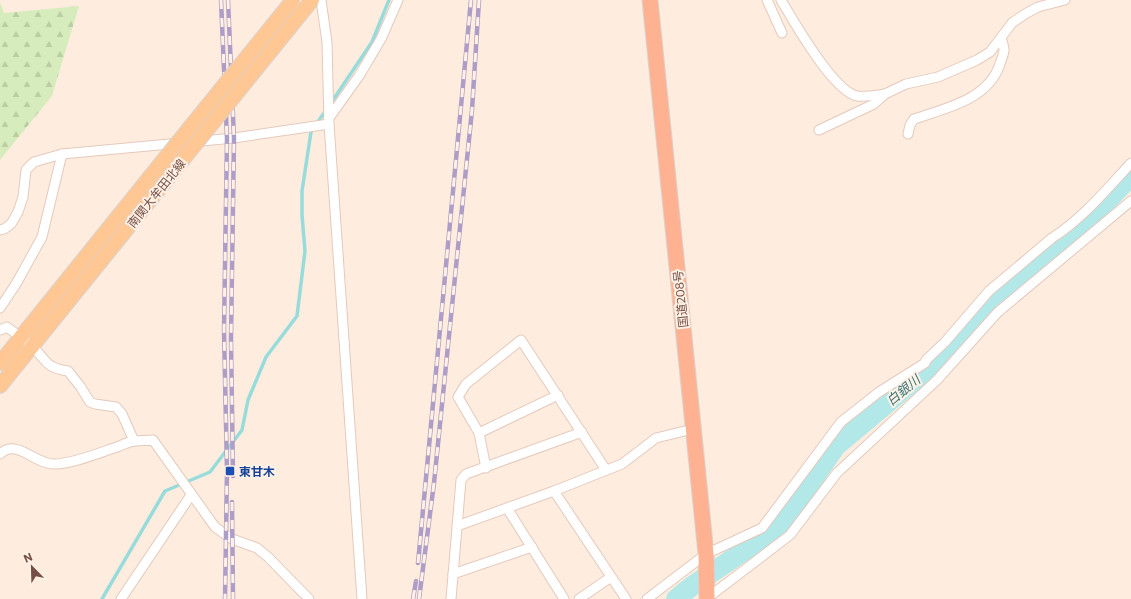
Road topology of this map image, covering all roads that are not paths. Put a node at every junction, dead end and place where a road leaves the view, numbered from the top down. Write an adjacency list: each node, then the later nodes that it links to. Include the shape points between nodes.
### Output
1 (294, 0): 22 (main road, 南関大牟田北線, bridge)
2 (312, 0): 23 (main road, 南関大牟田北線, bridge)
3 (321, 0): 13 (street, via 327,42)
4 (398, 0): 13 (street, via 359,76)
5 (650, 0): 27 (highway, 国道208号)
6 (767, 0): 10 (street)
7 (781, 0): 12 (street, via 800,33 839,84 856,96)
8 (1065, 0): 9 (street)
9 (1036, 3): 11 (street, via 1012,23)
10 (782, 33)
11 (1001, 38): 12 (street, via 990,52 977,60 938,77 906,84); 15 (street, via 1005,50 990,84 965,101 914,119)
12 (885, 94): 14 (street, via 874,104)
13 (329, 121): 16 (street, via 234,138); 44 (street)
14 (819, 130)
15 (908, 134)
16 (62, 154): 19 (street, via 34,162 26,170 23,197 18,212 11,224); 20 (street, via 42,237)
17 (1131, 163): 39 (street, via 1097,200 1063,231 989,291 925,363 879,392 841,422 762,528)
18 (1131, 201): 50 (street, via 998,312 937,380 837,473 790,535)
19 (0, 230)
20 (0, 308)
21 (0, 330): 22 (street, via 8,328)
22 (20, 338): 23 (street); 24 (main road, 南関大牟田北線)
23 (32, 346): 25 (main road, 南関大牟田北線); 30 (street, via 50,367 68,371 90,402 116,407 122,414)
24 (0, 362)
25 (0, 386)
26 (558, 395): 28 (street); 29 (street); 29 (street, via 521,340 466,384 458,397)
27 (693, 429): 33 (street, via 656,438 622,464); 39 (highway, 国道208号)
28 (582, 432): 32 (street); 33 (street)
29 (479, 433): 32 (street)
30 (134, 441): 31 (street, via 52,464 38,461 20,450 11,448); 35 (street, via 153,440)
31 (0, 454)
32 (486, 468): 37 (street, via 466,474 461,480)
33 (606, 470): 34 (street)
34 (554, 491): 36 (street); 41 (street)
35 (191, 495): 42 (street); 43 (street, via 215,527 232,540 257,548)
36 (507, 508): 37 (street); 38 (street)
37 (457, 526): 40 (street)
38 (532, 546): 40 (street); 46 (street)
39 (706, 554): 49 (street); 50 (highway, 国道208号)
40 (453, 574): 45 (street)
41 (611, 577): 47 (street); 48 (street)
42 (121, 599)
43 (309, 599)
44 (362, 599)
45 (451, 599)
46 (564, 599)
47 (579, 599)
48 (626, 599)
49 (647, 599)
50 (707, 599)

